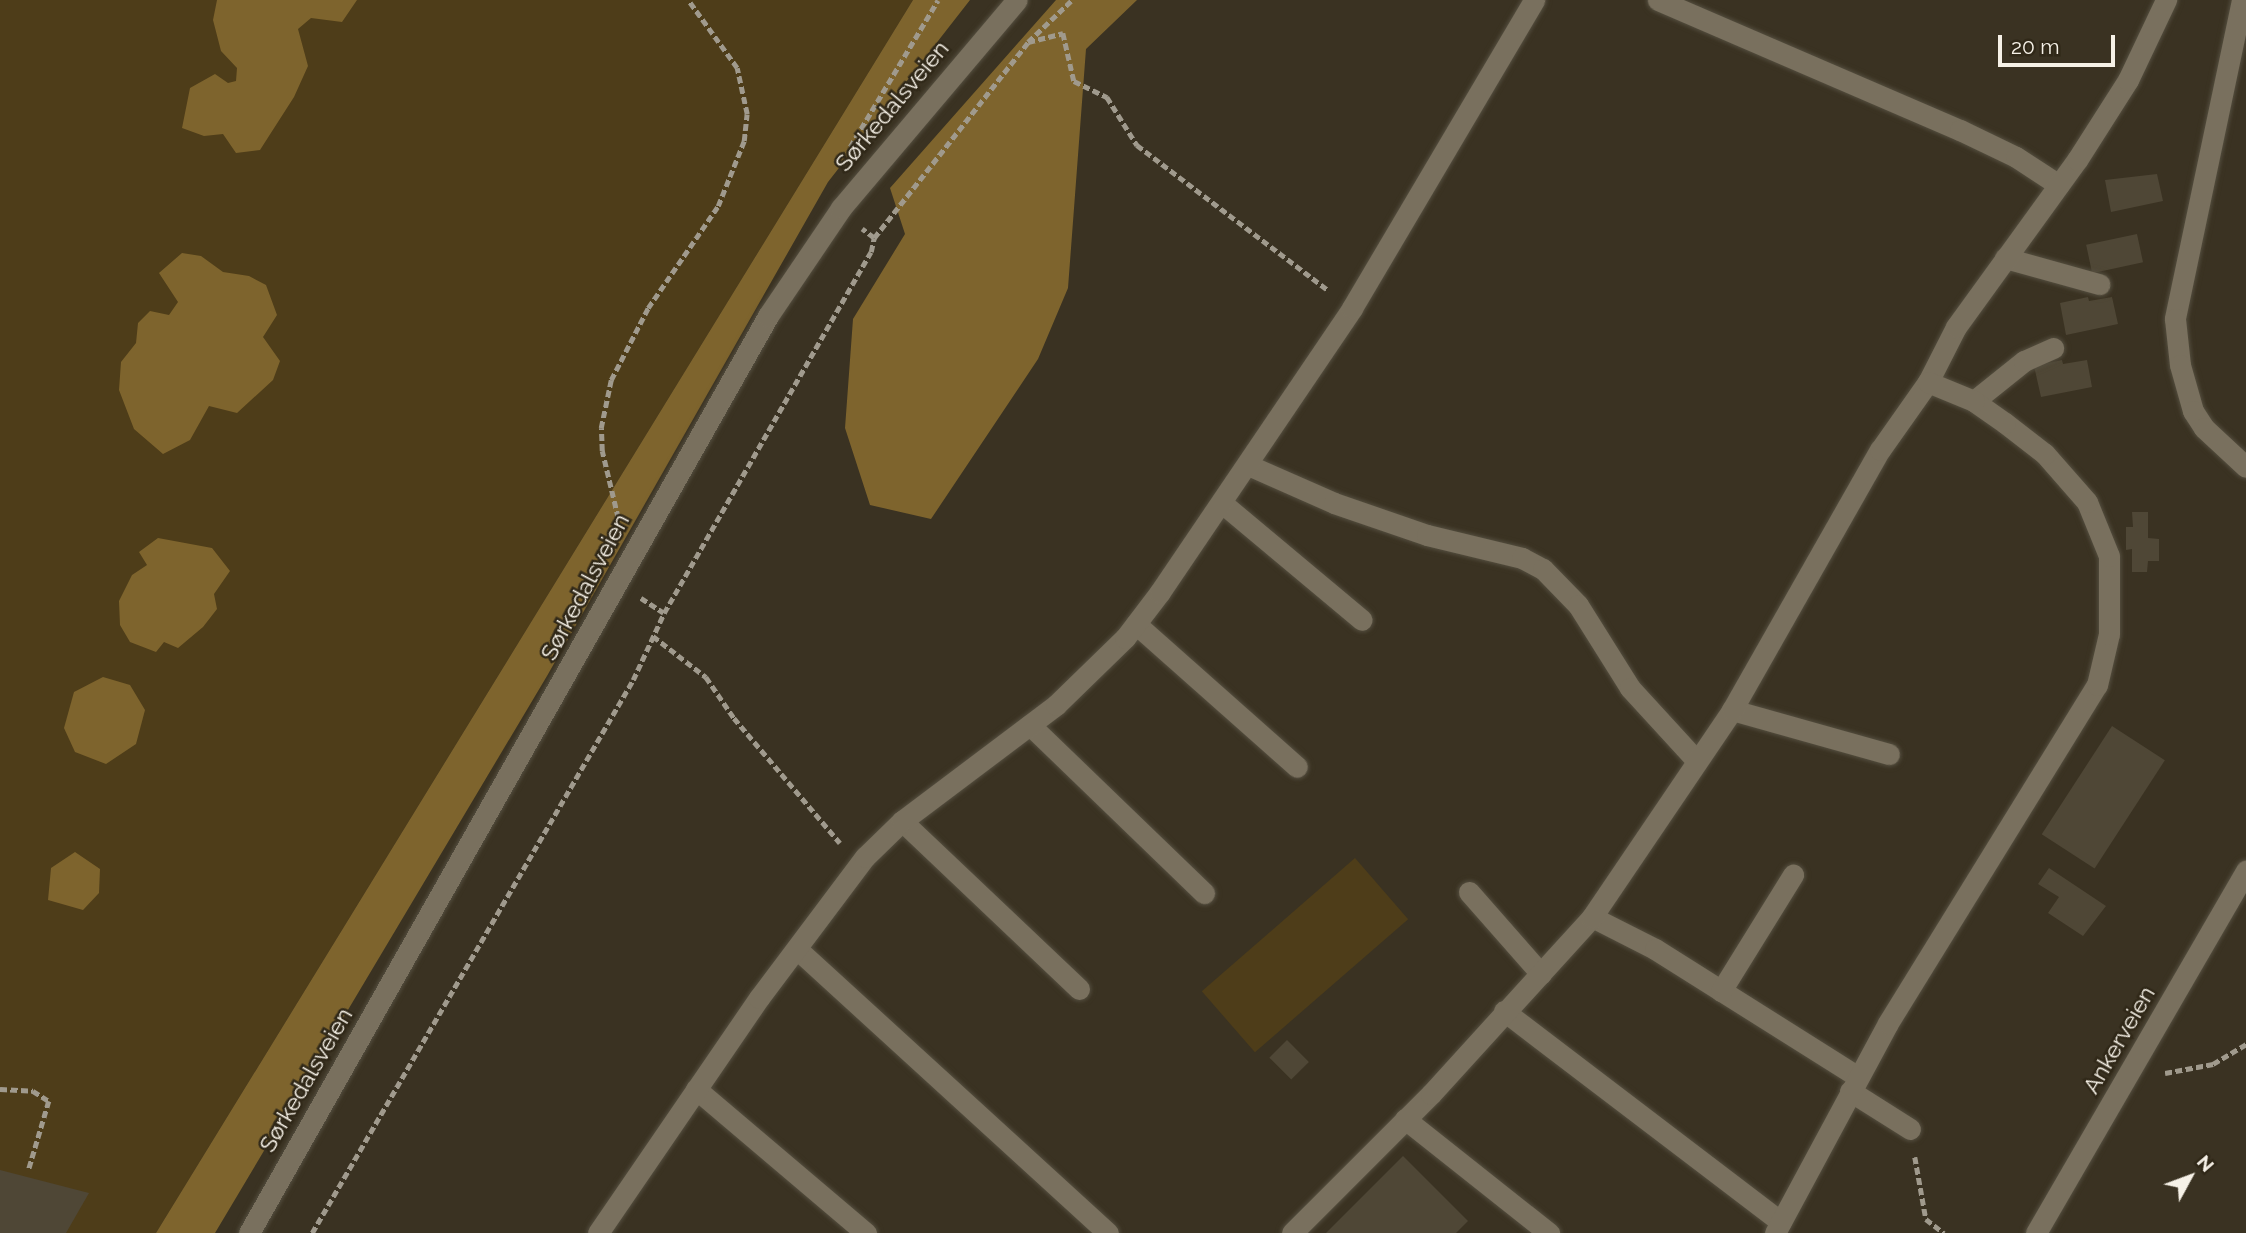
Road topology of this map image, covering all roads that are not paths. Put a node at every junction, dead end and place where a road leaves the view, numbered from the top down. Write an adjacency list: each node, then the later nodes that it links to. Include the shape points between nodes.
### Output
1 (1017, 0): 39 (street, Sørkedalsveien, via 841,208 768,316)
2 (1534, 0): 12 (street, via 1352,308)
3 (1658, 0): 6 (street, via 1960,130 2016,157)
4 (2166, 0): 6 (street, via 2127,80)
5 (2242, 0): 13 (street, via 2175,319 2180,365 2193,411 2216,442)
6 (2059, 185): 7 (street)
7 (2005, 258): 8 (street); 10 (street, via 1956,327)
8 (2099, 284)
9 (2053, 348): 11 (street, via 2024,362)
10 (1928, 382): 11 (street); 17 (street, via 1880,450)
11 (1973, 401): 33 (street, via 2045,454 2087,502 2109,556 2109,635 2097,685)
12 (1248, 465): 14 (street); 20 (street, via 1334,503 1427,535 1522,558 1543,569 1578,605 1630,688)
13 (2246, 467)
14 (1222, 503): 15 (street); 16 (street)
15 (1362, 620)
16 (1136, 624): 18 (street, via 1091,673); 21 (street)
17 (1731, 710): 19 (street); 20 (street)
18 (1030, 725): 22 (street); 26 (street)
19 (1889, 754)
20 (1697, 761): 27 (street)
21 (1297, 767)
22 (902, 821): 28 (street, via 859,864); 30 (street)
23 (2246, 872): 44 (street, Ankerveien)
24 (1794, 874): 31 (street)
25 (1469, 892): 29 (street)
26 (1204, 893)
27 (1592, 917): 29 (street); 31 (street, via 1655,949)
28 (797, 949): 34 (street); 41 (street)
29 (1541, 974): 32 (street)
30 (1079, 989)
31 (1721, 992): 33 (street)
32 (1504, 1011): 35 (street); 37 (street)
33 (1854, 1084): 36 (street); 37 (street)
34 (696, 1089): 38 (street); 40 (street)
35 (1405, 1119): 42 (street); 43 (street)
36 (1910, 1129)
37 (1778, 1227)
38 (607, 1230)
39 (249, 1233)
40 (866, 1233)
41 (1108, 1233)
42 (1292, 1233)
43 (1549, 1233)
44 (2036, 1233)

